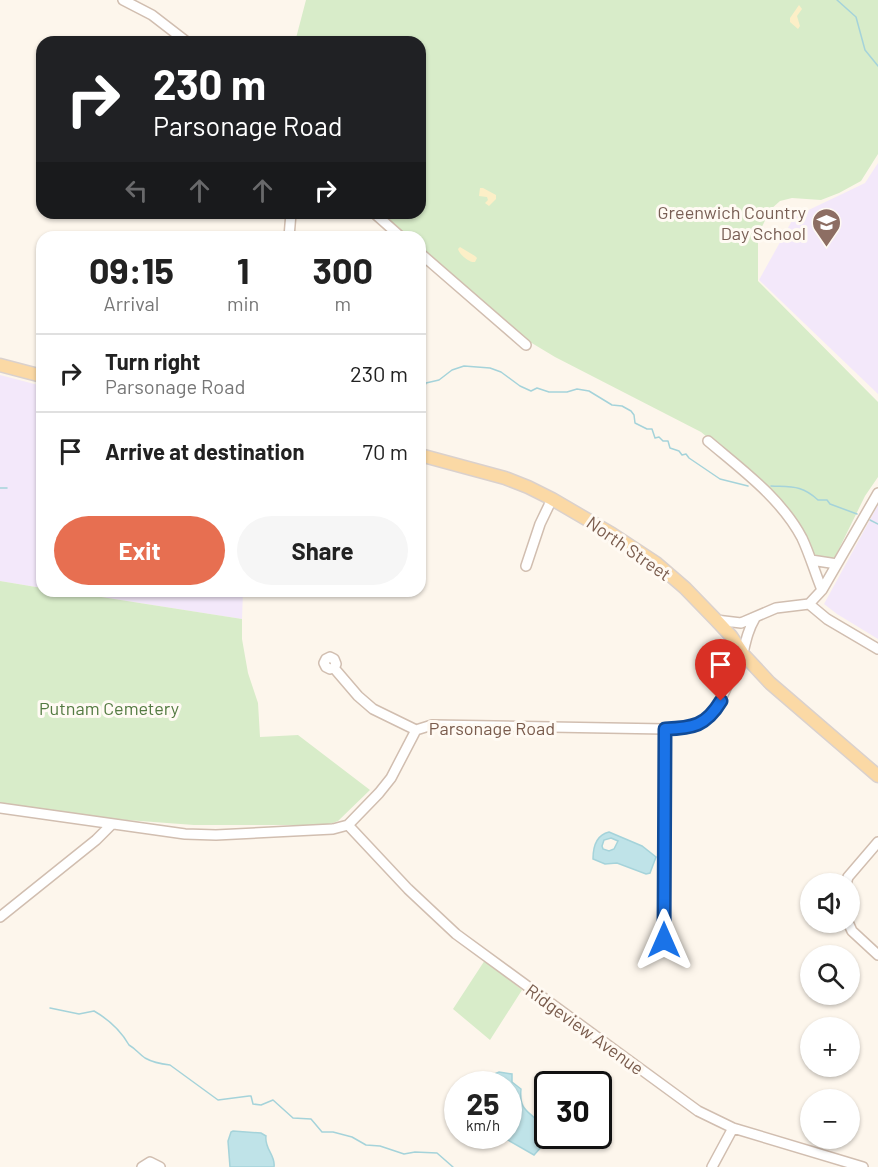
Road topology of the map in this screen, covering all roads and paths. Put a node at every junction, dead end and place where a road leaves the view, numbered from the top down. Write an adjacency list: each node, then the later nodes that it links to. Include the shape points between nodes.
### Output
1 (123, 0): 2 (street, via 152,15)
2 (179, 36)
3 (381, 219): 4 (street)
4 (394, 231)
5 (426, 258): 6 (street)
6 (526, 345)
7 (0, 365): 8 (main road)
8 (36, 374)
9 (708, 441): 13 (street, via 782,510 801,536)
10 (426, 457): 12 (main road, North Street, via 504,478)
11 (878, 493): 14 (street)
12 (552, 498): 15 (street); 19 (main road, North Street, via 656,563)
13 (811, 560): 14 (street); 16 (street)
14 (837, 564): 16 (street)
15 (526, 566)
16 (822, 590): 17 (street)
17 (809, 604): 18 (street, via 776,608); 20 (street)
18 (755, 618): 19 (street, via 741,623); 21 (street, Parsonage Road)
19 (716, 620): 21 (main road, North Street)
20 (878, 649)
21 (742, 654): 23 (street, Parsonage Road, via 713,714 687,729); 25 (main road, North Street)
22 (334, 668): 24 (street, via 373,709)
23 (665, 729): 24 (street, Parsonage Road, via 432,725); 33 (street)
24 (416, 730): 28 (street, Parsonage Road, via 391,778)
25 (878, 776)
26 (0, 808): 27 (street)
27 (111, 825): 28 (street, via 216,835); 31 (street)
28 (348, 825): 35 (street, Ridgeview Avenue, via 456,934 674,1095)
29 (878, 842): 30 (street)
30 (851, 873)
31 (0, 917)
32 (854, 933): 34 (street)
33 (664, 940)
34 (878, 955)
35 (733, 1128): 36 (street, Ridgeview Avenue); 39 (street)
36 (858, 1166)
37 (142, 1167): 38 (street, via 150,1162)
38 (160, 1167)
39 (712, 1167)

